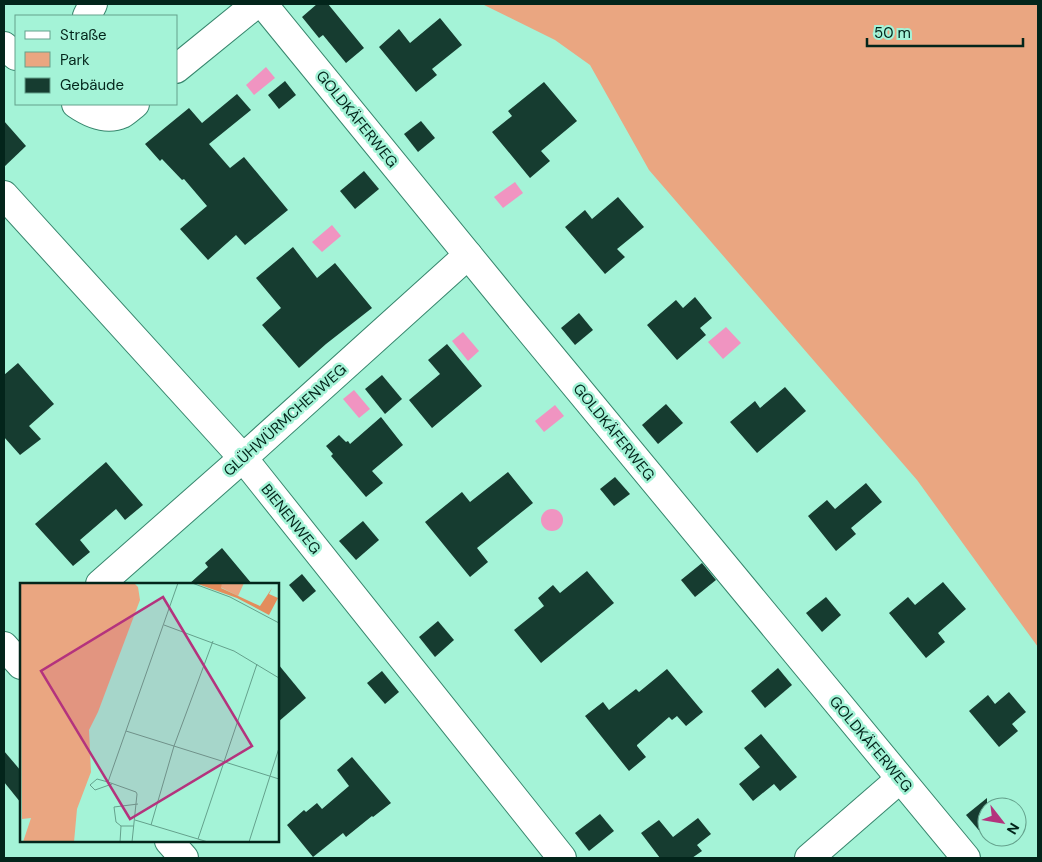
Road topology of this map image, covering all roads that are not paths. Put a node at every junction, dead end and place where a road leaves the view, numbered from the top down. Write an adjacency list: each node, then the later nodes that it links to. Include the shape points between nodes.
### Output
1 (263, 4): 9 (street, GOLDKÄFERWEG)
2 (243, 9): 5 (street)
3 (4, 46): 4 (street)
4 (15, 55)
5 (178, 67)
6 (77, 105): 7 (street, via 106,118 122,114)
7 (134, 105)
8 (4, 195): 10 (street, BIENENWEG)
9 (468, 255): 10 (street, GLÜHWÜRMCHENWEG); 12 (street, GOLDKÄFERWEG)
10 (243, 458): 11 (street, GLÜHWÜRMCHENWEG); 15 (street, BIENENWEG)
11 (101, 583)
12 (900, 779): 16 (street); 17 (street, GOLDKÄFERWEG)
13 (170, 842): 14 (street)
14 (184, 858)
15 (562, 858)
16 (809, 858)
17 (966, 858)

